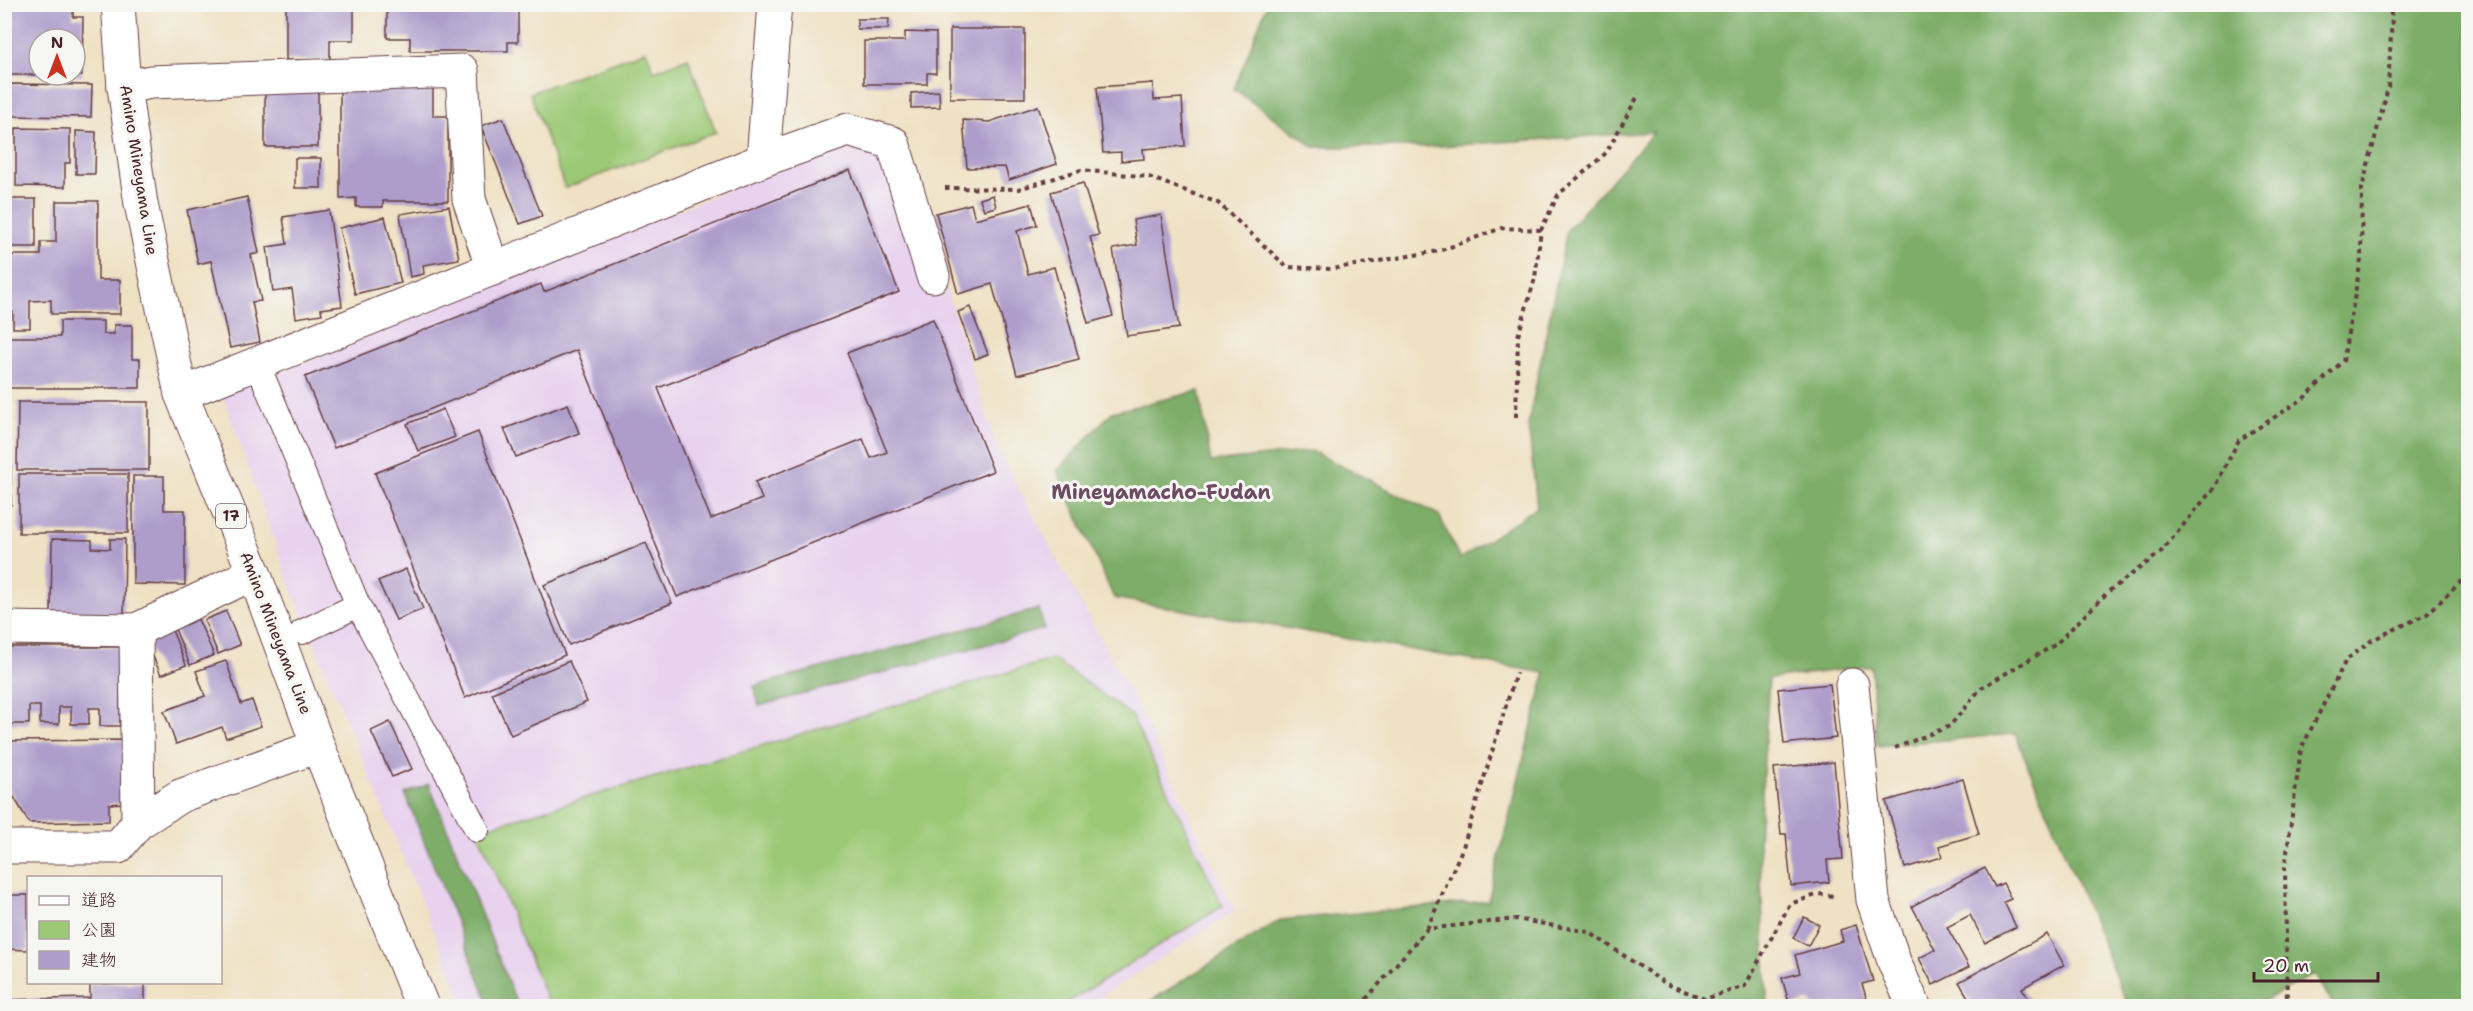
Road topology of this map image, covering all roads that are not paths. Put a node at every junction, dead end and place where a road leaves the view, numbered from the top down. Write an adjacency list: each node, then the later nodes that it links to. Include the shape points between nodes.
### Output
1 (118, 4): 3 (street, Amino Mineyama Line / 17)
2 (775, 4): 4 (street)
3 (124, 87): 5 (street, via 151,82 462,71 469,199); 8 (street, Amino Mineyama Line / 17, via 141,204)
4 (763, 160): 5 (street); 6 (street, via 848,130 893,143)
5 (493, 269): 7 (street)
6 (933, 276)
7 (257, 363): 8 (street); 10 (lane)
8 (181, 394): 9 (street, Amino Mineyama Line / 17)
9 (254, 573): 12 (street); 15 (street, Amino Mineyama Line / 17)
10 (358, 605): 13 (lane); 17 (lane)
11 (4, 628): 12 (street)
12 (136, 630): 16 (street)
13 (302, 632)
14 (1852, 685): 20 (street, via 1873,900)
15 (318, 746): 16 (street, via 180,796); 19 (street, Amino Mineyama Line / 17)
16 (138, 823): 18 (street, via 118,847)
17 (477, 830)
18 (4, 847)
19 (414, 1004)
20 (1914, 1006)

